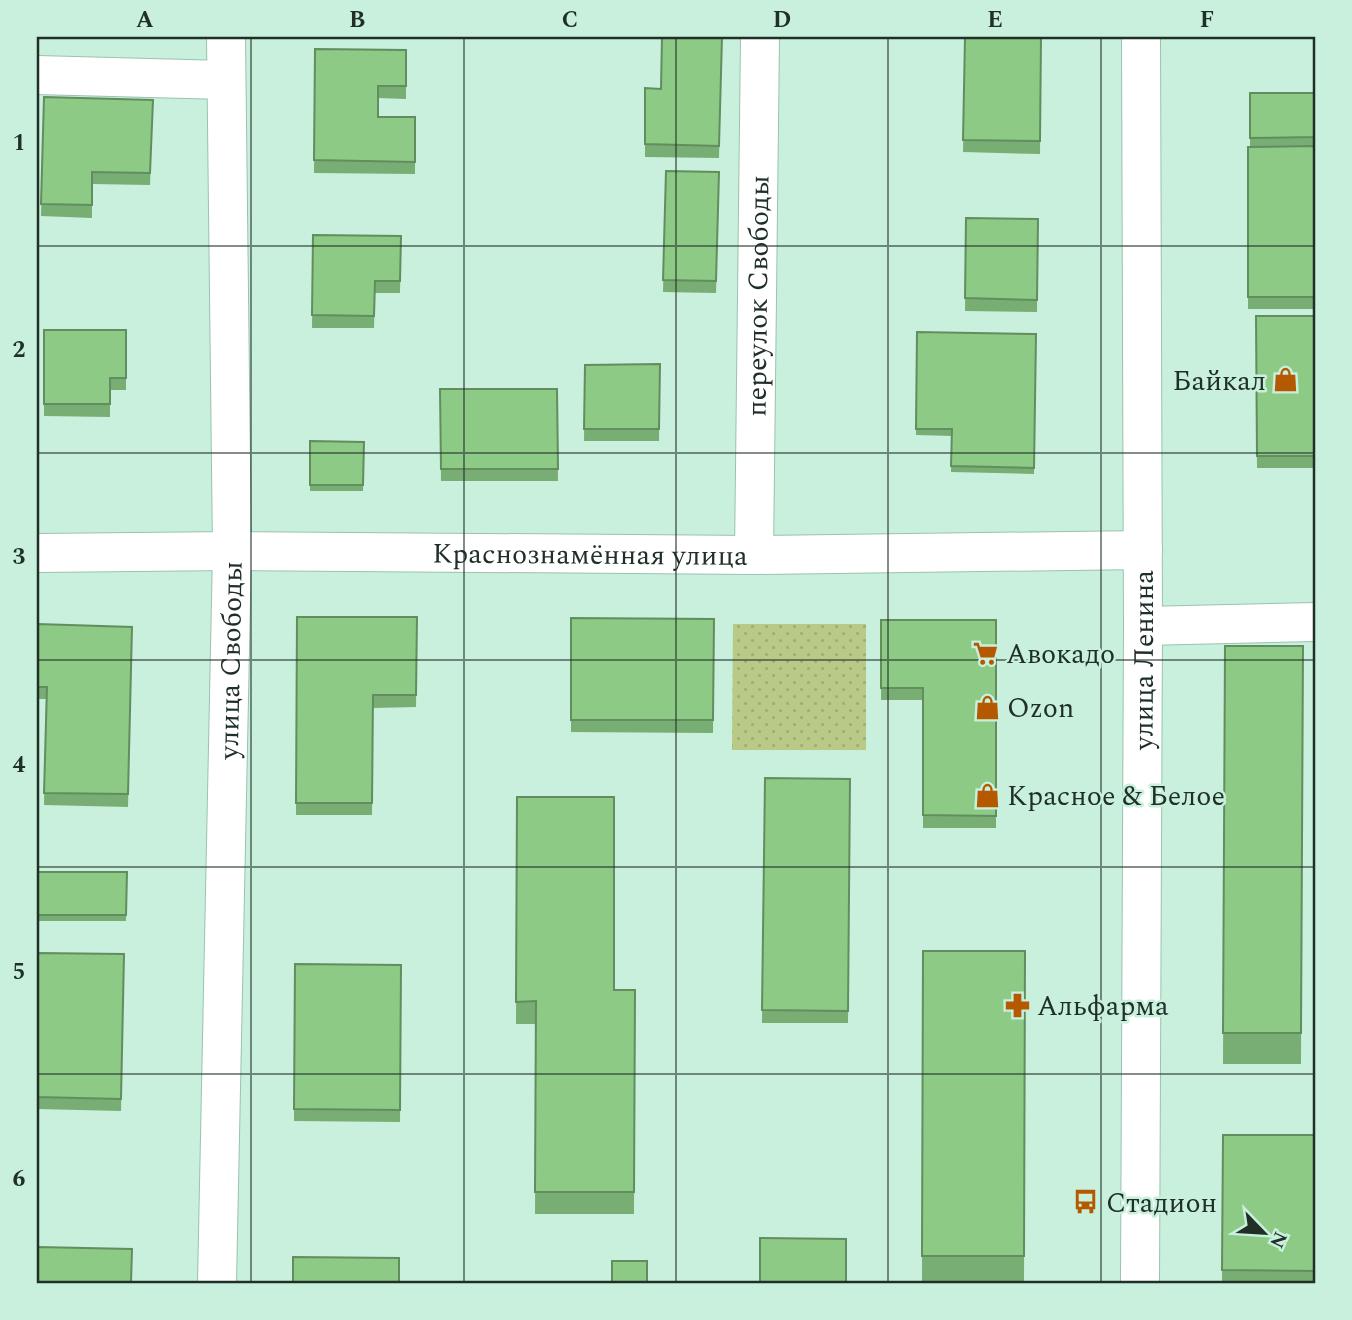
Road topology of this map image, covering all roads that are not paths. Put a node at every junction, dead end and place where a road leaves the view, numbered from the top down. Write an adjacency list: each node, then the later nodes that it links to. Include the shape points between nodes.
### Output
1 (226, 37): 5 (street, улица Свободы)
2 (760, 37): 9 (street, переулок Свободы)
3 (1141, 37): 6 (street, улица Ленина)
4 (37, 75): 5 (street)
5 (225, 80): 7 (street, улица Свободы)
6 (1143, 550): 9 (street, Краснознамённая улица); 11 (street, улица Ленина)
7 (232, 551): 8 (street, Краснознамённая улица); 9 (street, Краснознамённая улица); 12 (street, улица Свободы)
8 (37, 553)
9 (754, 555)
10 (1315, 622): 11 (street)
11 (1143, 626): 13 (street, улица Ленина)
12 (217, 1283)
13 (1140, 1283)

